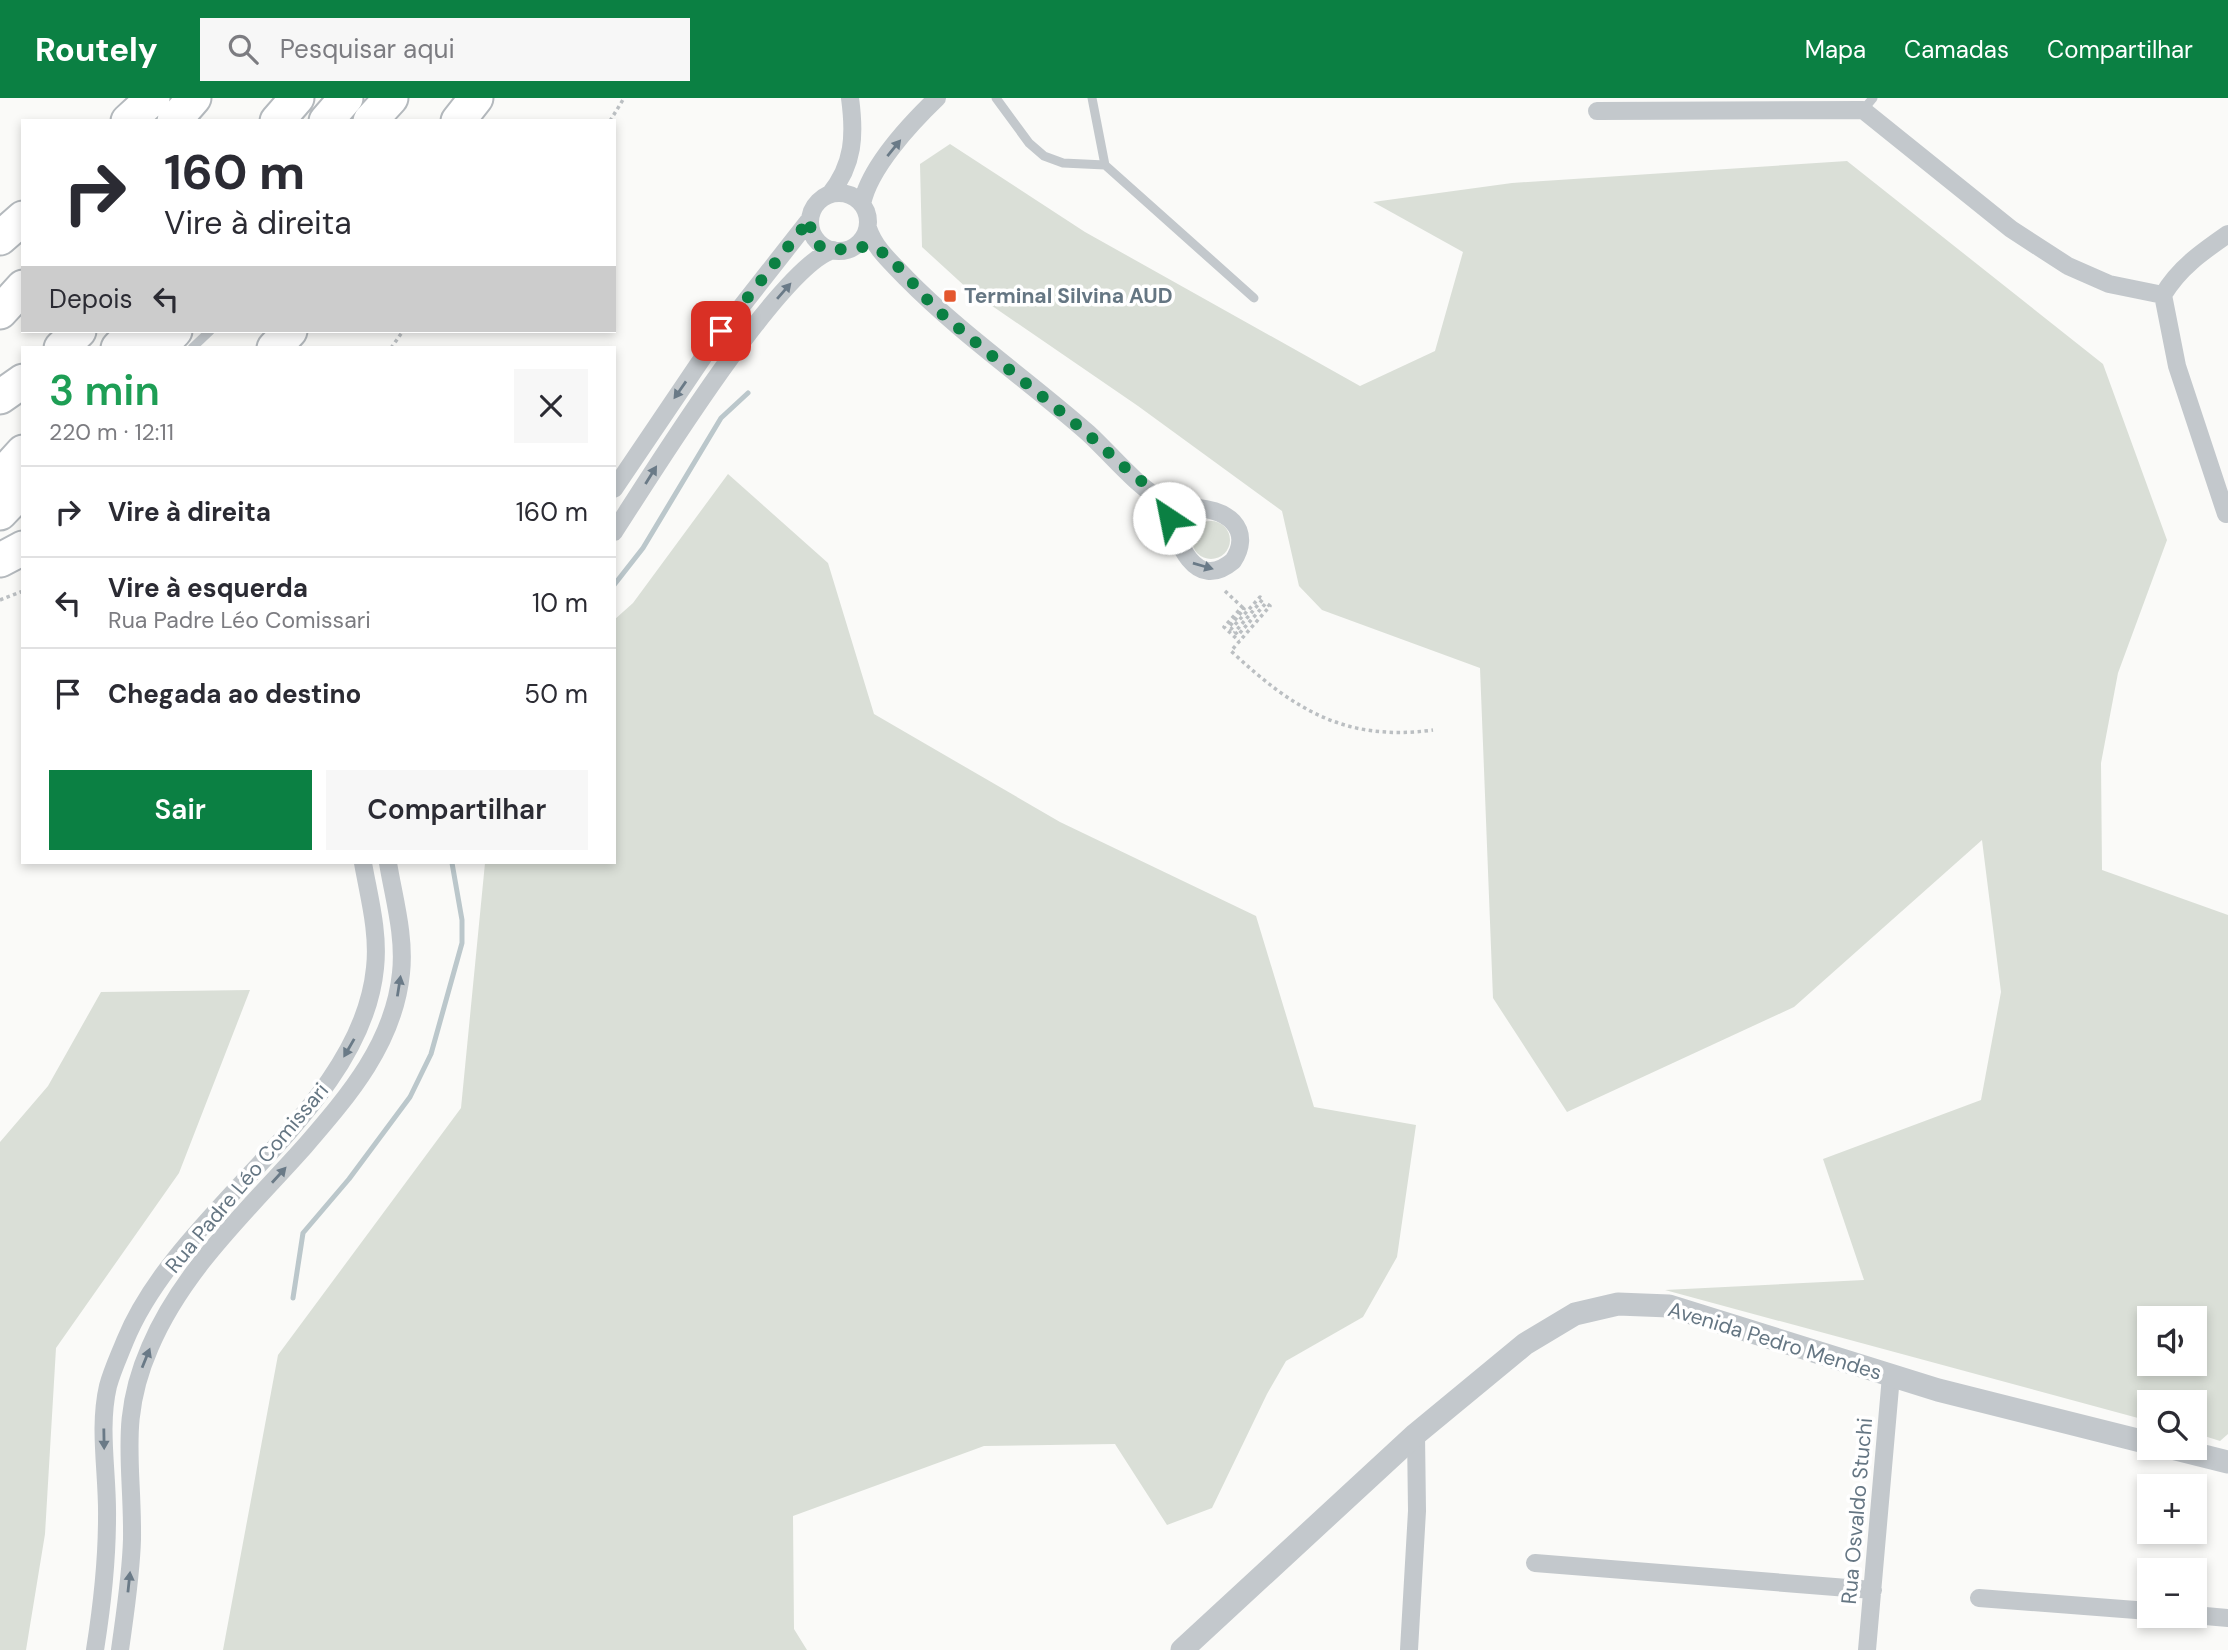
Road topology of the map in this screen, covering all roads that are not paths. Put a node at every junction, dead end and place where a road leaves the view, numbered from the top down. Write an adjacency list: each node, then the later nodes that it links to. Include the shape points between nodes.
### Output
1 (153, 98): 13 (highway)
2 (194, 98): 14 (highway)
3 (297, 98): 15 (highway)
4 (346, 98): 16 (highway)
5 (391, 98): 17 (highway)
6 (477, 98): 18 (highway)
7 (850, 98): 20 (street, via 851,154)
8 (936, 98): 21 (street, one-way to 8, via 884,160)
9 (996, 98): 19 (lane, via 1044,156 1063,163)
10 (1092, 98): 19 (lane)
11 (1868, 104): 12 (street); 31 (street, via 2011,229 2068,266 2109,284)
12 (1597, 110)
13 (130, 119)
14 (176, 119)
15 (279, 119)
16 (328, 119)
17 (372, 119)
18 (460, 119)
19 (1105, 165): 32 (lane)
20 (830, 194): 21 (street, via 848,194); 22 (street, via 819,201)
21 (862, 204): 24 (street)
22 (810, 219): 28 (street, via 816,239); 50 (street, one-way to 50, via 712,344)
23 (21, 220): 26 (highway)
24 (868, 228): 27 (street); 29 (street)
25 (2228, 234): 31 (street, via 2194,257)
26 (0, 238)
27 (857, 245): 28 (street); 29 (street)
28 (833, 250): 55 (street, one-way to 28, via 764,314 810,263)
29 (879, 250): 52 (street, via 939,312)
30 (21, 289): 33 (highway)
31 (2162, 295): 54 (street, via 2177,366)
32 (1254, 298)
33 (0, 312)
34 (77, 333): 39 (highway)
35 (132, 333): 40 (highway)
36 (173, 333): 41 (highway)
37 (208, 333): 42 (lane)
38 (288, 333): 43 (highway)
39 (63, 346)
40 (120, 346)
41 (160, 346)
42 (194, 346)
43 (276, 346)
44 (21, 382): 45 (highway)
45 (0, 397)
46 (21, 436): 47 (highway)
47 (0, 453)
48 (21, 455): 49 (highway)
49 (0, 477)
50 (616, 485)
51 (21, 491): 53 (highway)
52 (1163, 500): 52 (street, one-way to 52, via 1189,561 1209,569 1233,561 1240,541 1230,519)
53 (0, 513)
54 (2226, 514)
55 (616, 529)
56 (21, 549): 57 (highway)
57 (0, 559)
58 (363, 864): 71 (street, Rua Padre Léo Comissari, one-way to 71, via 376,938 369,1002 358,1033 325,1085 173,1261 139,1310 113,1371 104,1416 106,1556)
59 (388, 864): 72 (street, Rua Padre Léo Comissari, one-way to 59, via 132,1542 128,1425 137,1380 178,1296 352,1090 384,1038 402,962)
60 (1891, 1377): 61 (street, Avenida Pedro Mendes, via 1669,1306 1618,1304 1574,1314 1525,1343); 62 (street, Avenida Pedro Mendes); 66 (street, Rua Osvaldo Stuchi)
61 (1416, 1434): 73 (street, Avenida Pedro Mendes); 74 (street)
62 (2137, 1440)
63 (2207, 1457): 64 (street)
64 (2228, 1462)
65 (1535, 1563): 66 (street)
66 (1872, 1590): 75 (street, Rua Osvaldo Stuchi)
67 (1979, 1598): 68 (street)
68 (2137, 1610)
69 (2207, 1616): 70 (street)
70 (2228, 1618)
71 (95, 1650)
72 (120, 1650)
73 (1182, 1650)
74 (1409, 1650)
75 (1867, 1650)

